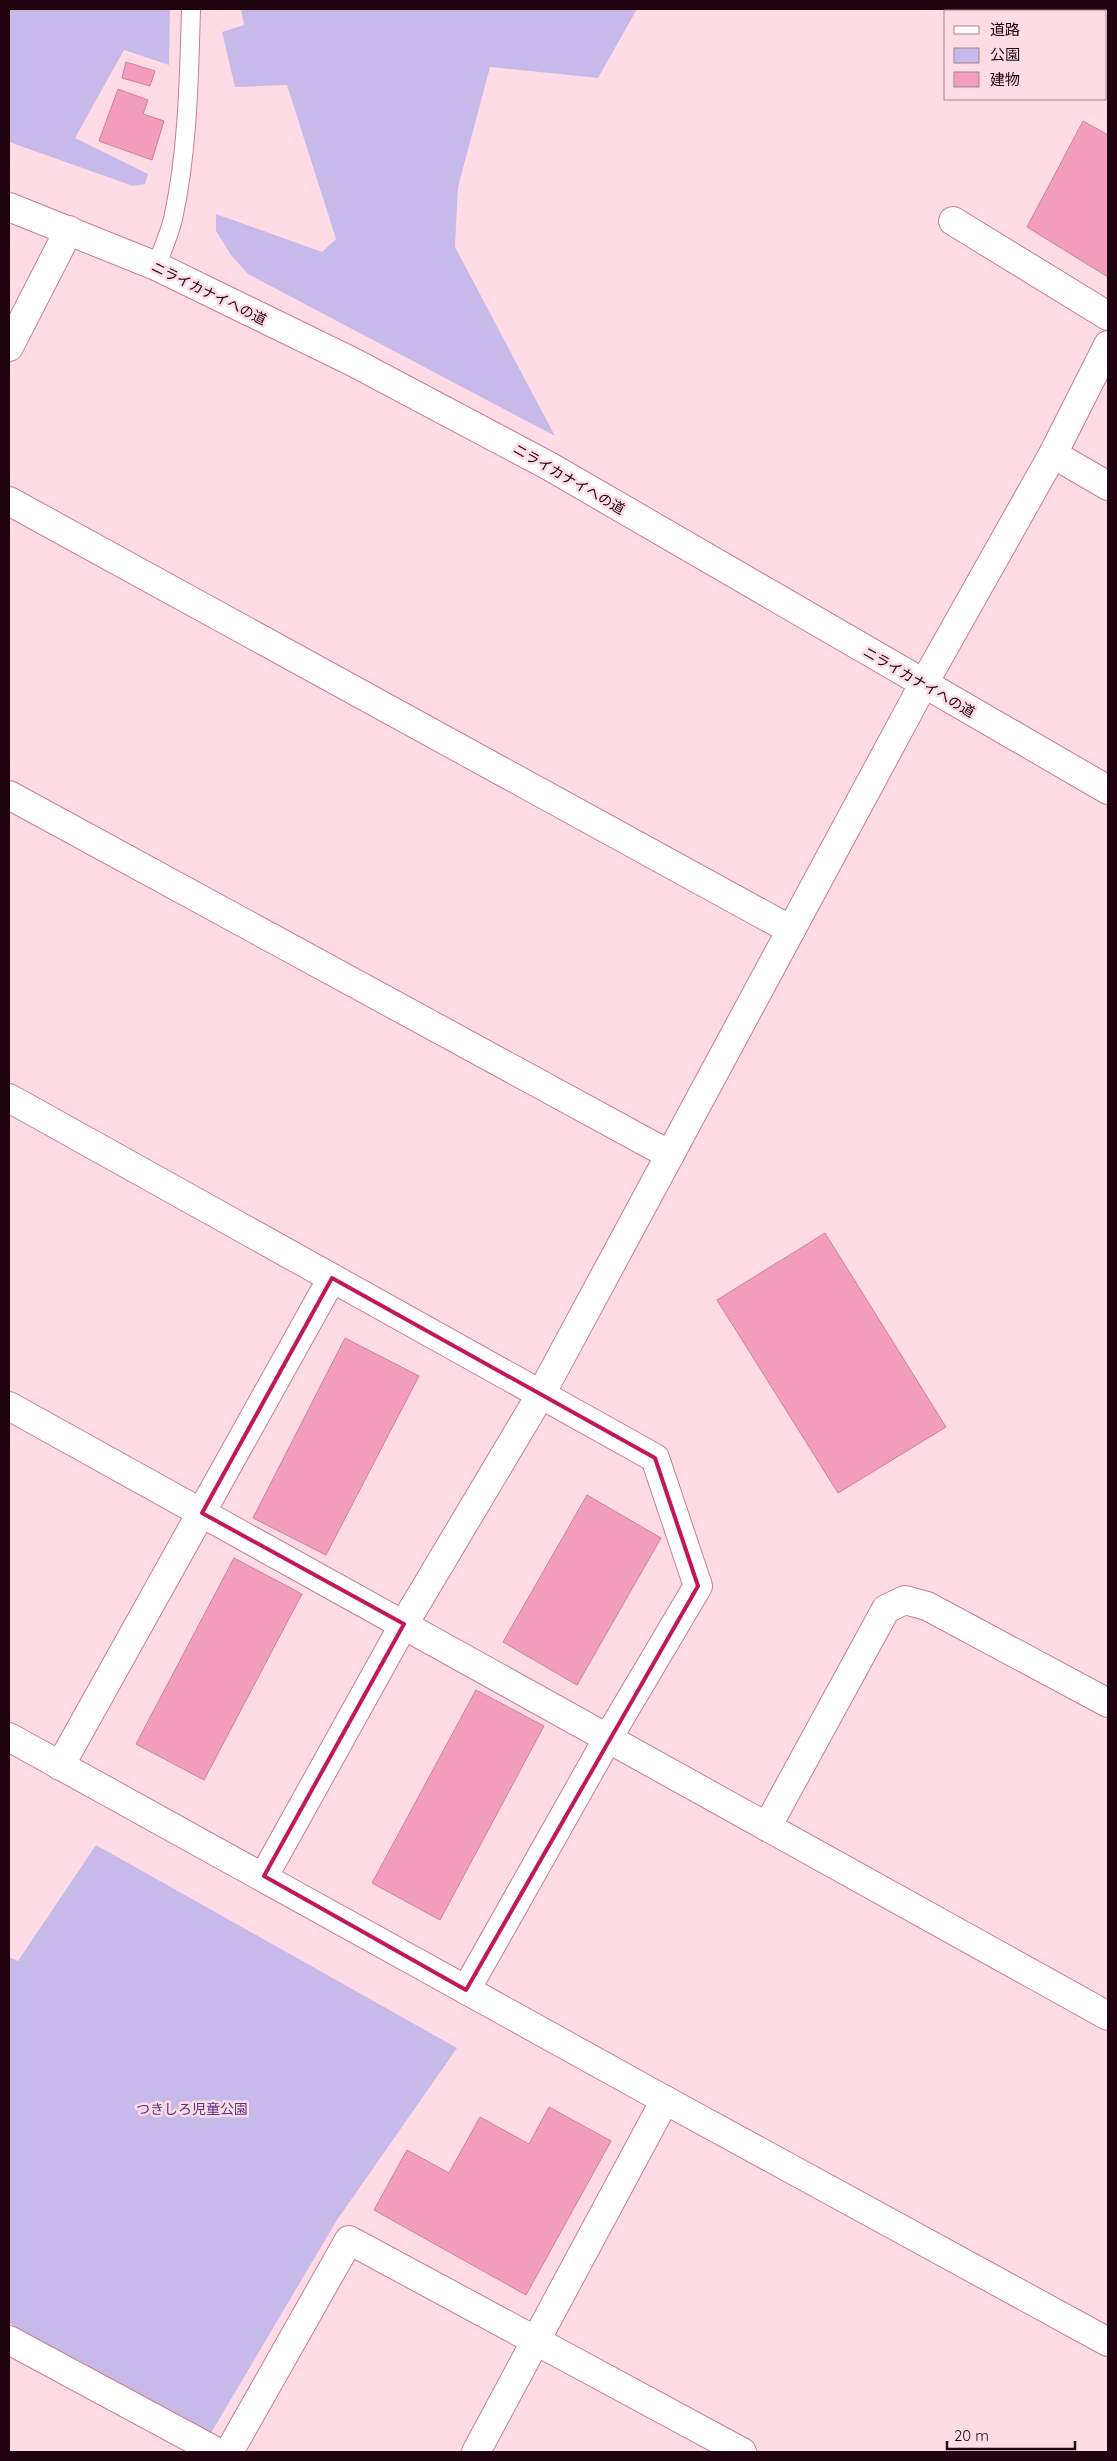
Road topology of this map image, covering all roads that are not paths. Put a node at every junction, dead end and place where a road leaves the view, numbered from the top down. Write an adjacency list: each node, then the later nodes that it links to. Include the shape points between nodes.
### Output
1 (191, 9): 5 (lane, via 182,170 172,221)
2 (9, 207): 4 (street, ニライカナイへの道)
3 (953, 221): 6 (street)
4 (69, 230): 5 (street, ニライカナイへの道); 8 (street)
5 (156, 266): 12 (street, ニライカナイへの道, via 353,362 549,466)
6 (1108, 316)
7 (1108, 345): 9 (street)
8 (9, 347)
9 (1053, 454): 10 (street); 12 (street)
10 (1108, 486)
11 (9, 501): 15 (street)
12 (923, 685): 13 (street, ニライカナイへの道); 15 (street)
13 (1108, 790)
14 (9, 795): 17 (street)
15 (791, 930): 17 (street)
16 (9, 1098): 18 (street)
17 (670, 1155): 19 (street)
18 (332, 1278): 19 (street); 21 (street)
19 (541, 1394): 22 (street); 25 (street, via 655,1458 698,1586)
20 (9, 1406): 21 (street)
21 (202, 1513): 22 (street); 26 (street)
22 (404, 1624): 25 (street); 28 (street)
23 (1108, 1703): 27 (street, via 927,1606 905,1600 886,1609)
24 (9, 1737): 26 (street)
25 (608, 1738): 27 (street); 29 (street)
26 (60, 1766): 28 (street)
27 (767, 1827): 30 (street)
28 (264, 1876): 29 (street)
29 (466, 1990): 31 (street)
30 (1108, 2016)
31 (664, 2100): 33 (street); 34 (street)
32 (9, 2340): 35 (street)
33 (537, 2341): 36 (street, via 348,2240); 37 (street); 38 (street)
34 (1108, 2342)
35 (217, 2452)
36 (229, 2452)
37 (476, 2452)
38 (742, 2452)

